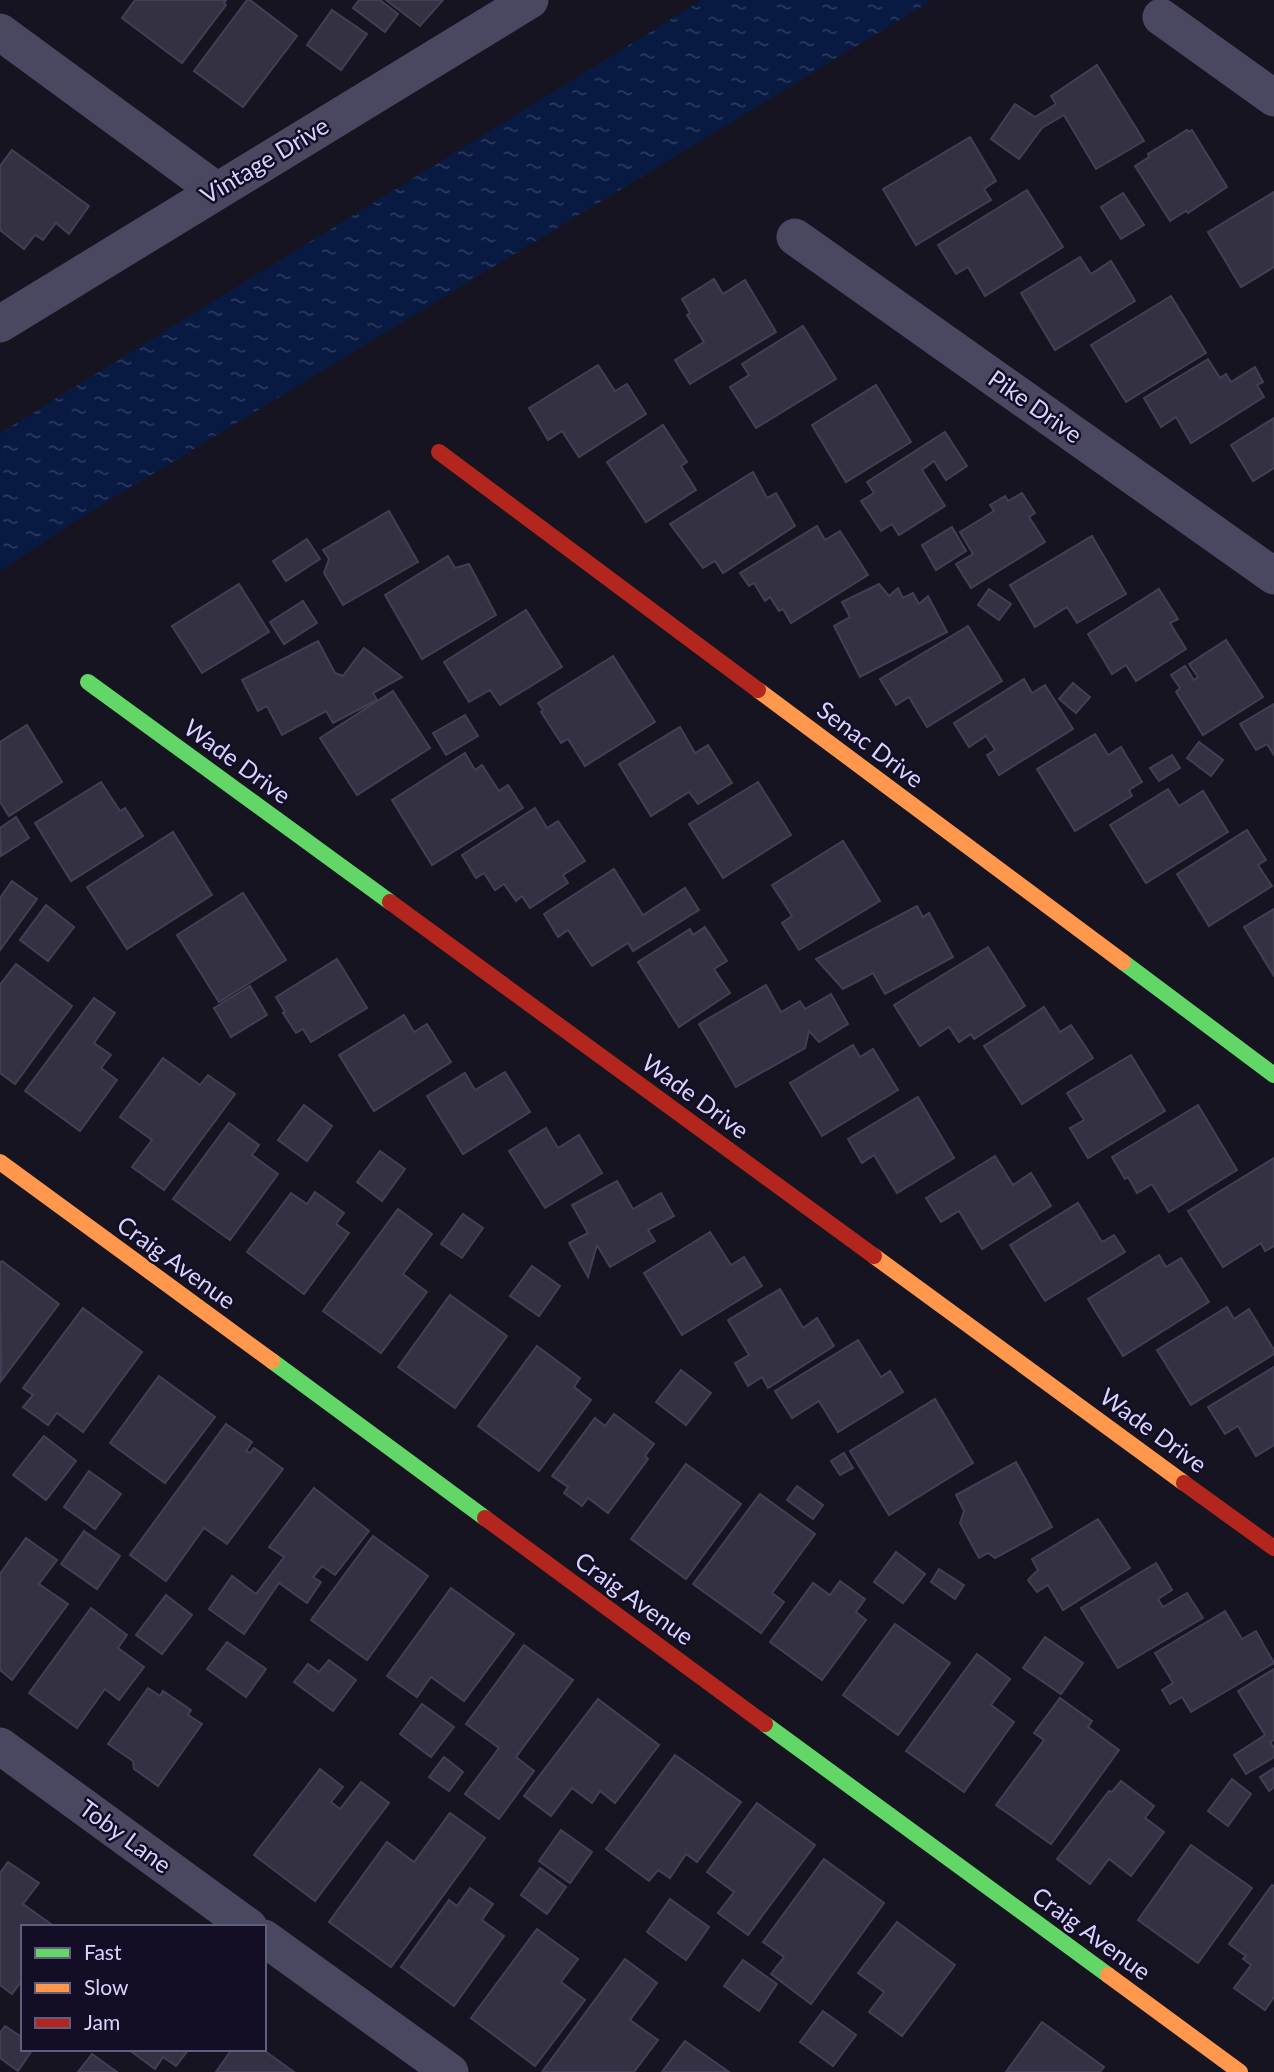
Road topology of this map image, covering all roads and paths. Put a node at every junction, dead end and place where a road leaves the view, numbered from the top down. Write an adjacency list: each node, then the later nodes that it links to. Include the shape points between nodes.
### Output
1 (530, 0): 5 (street, Vintage Drive)
2 (1161, 17): 4 (street)
3 (0, 32): 5 (street)
4 (1274, 98)
5 (217, 191): 7 (street, Vintage Drive)
6 (795, 237): 9 (street, Pike Drive)
7 (0, 324)
8 (439, 452): 11 (street, Senac Drive)
9 (1274, 576)
10 (88, 682): 13 (street, Wade Drive)
11 (1274, 1074)
12 (0, 1162): 18 (street, Craig Avenue)
13 (1274, 1548)
14 (0, 1746): 15 (street, Toby Lane)
15 (246, 1925)
16 (266, 1938): 17 (street)
17 (450, 2072)
18 (1240, 2072)

